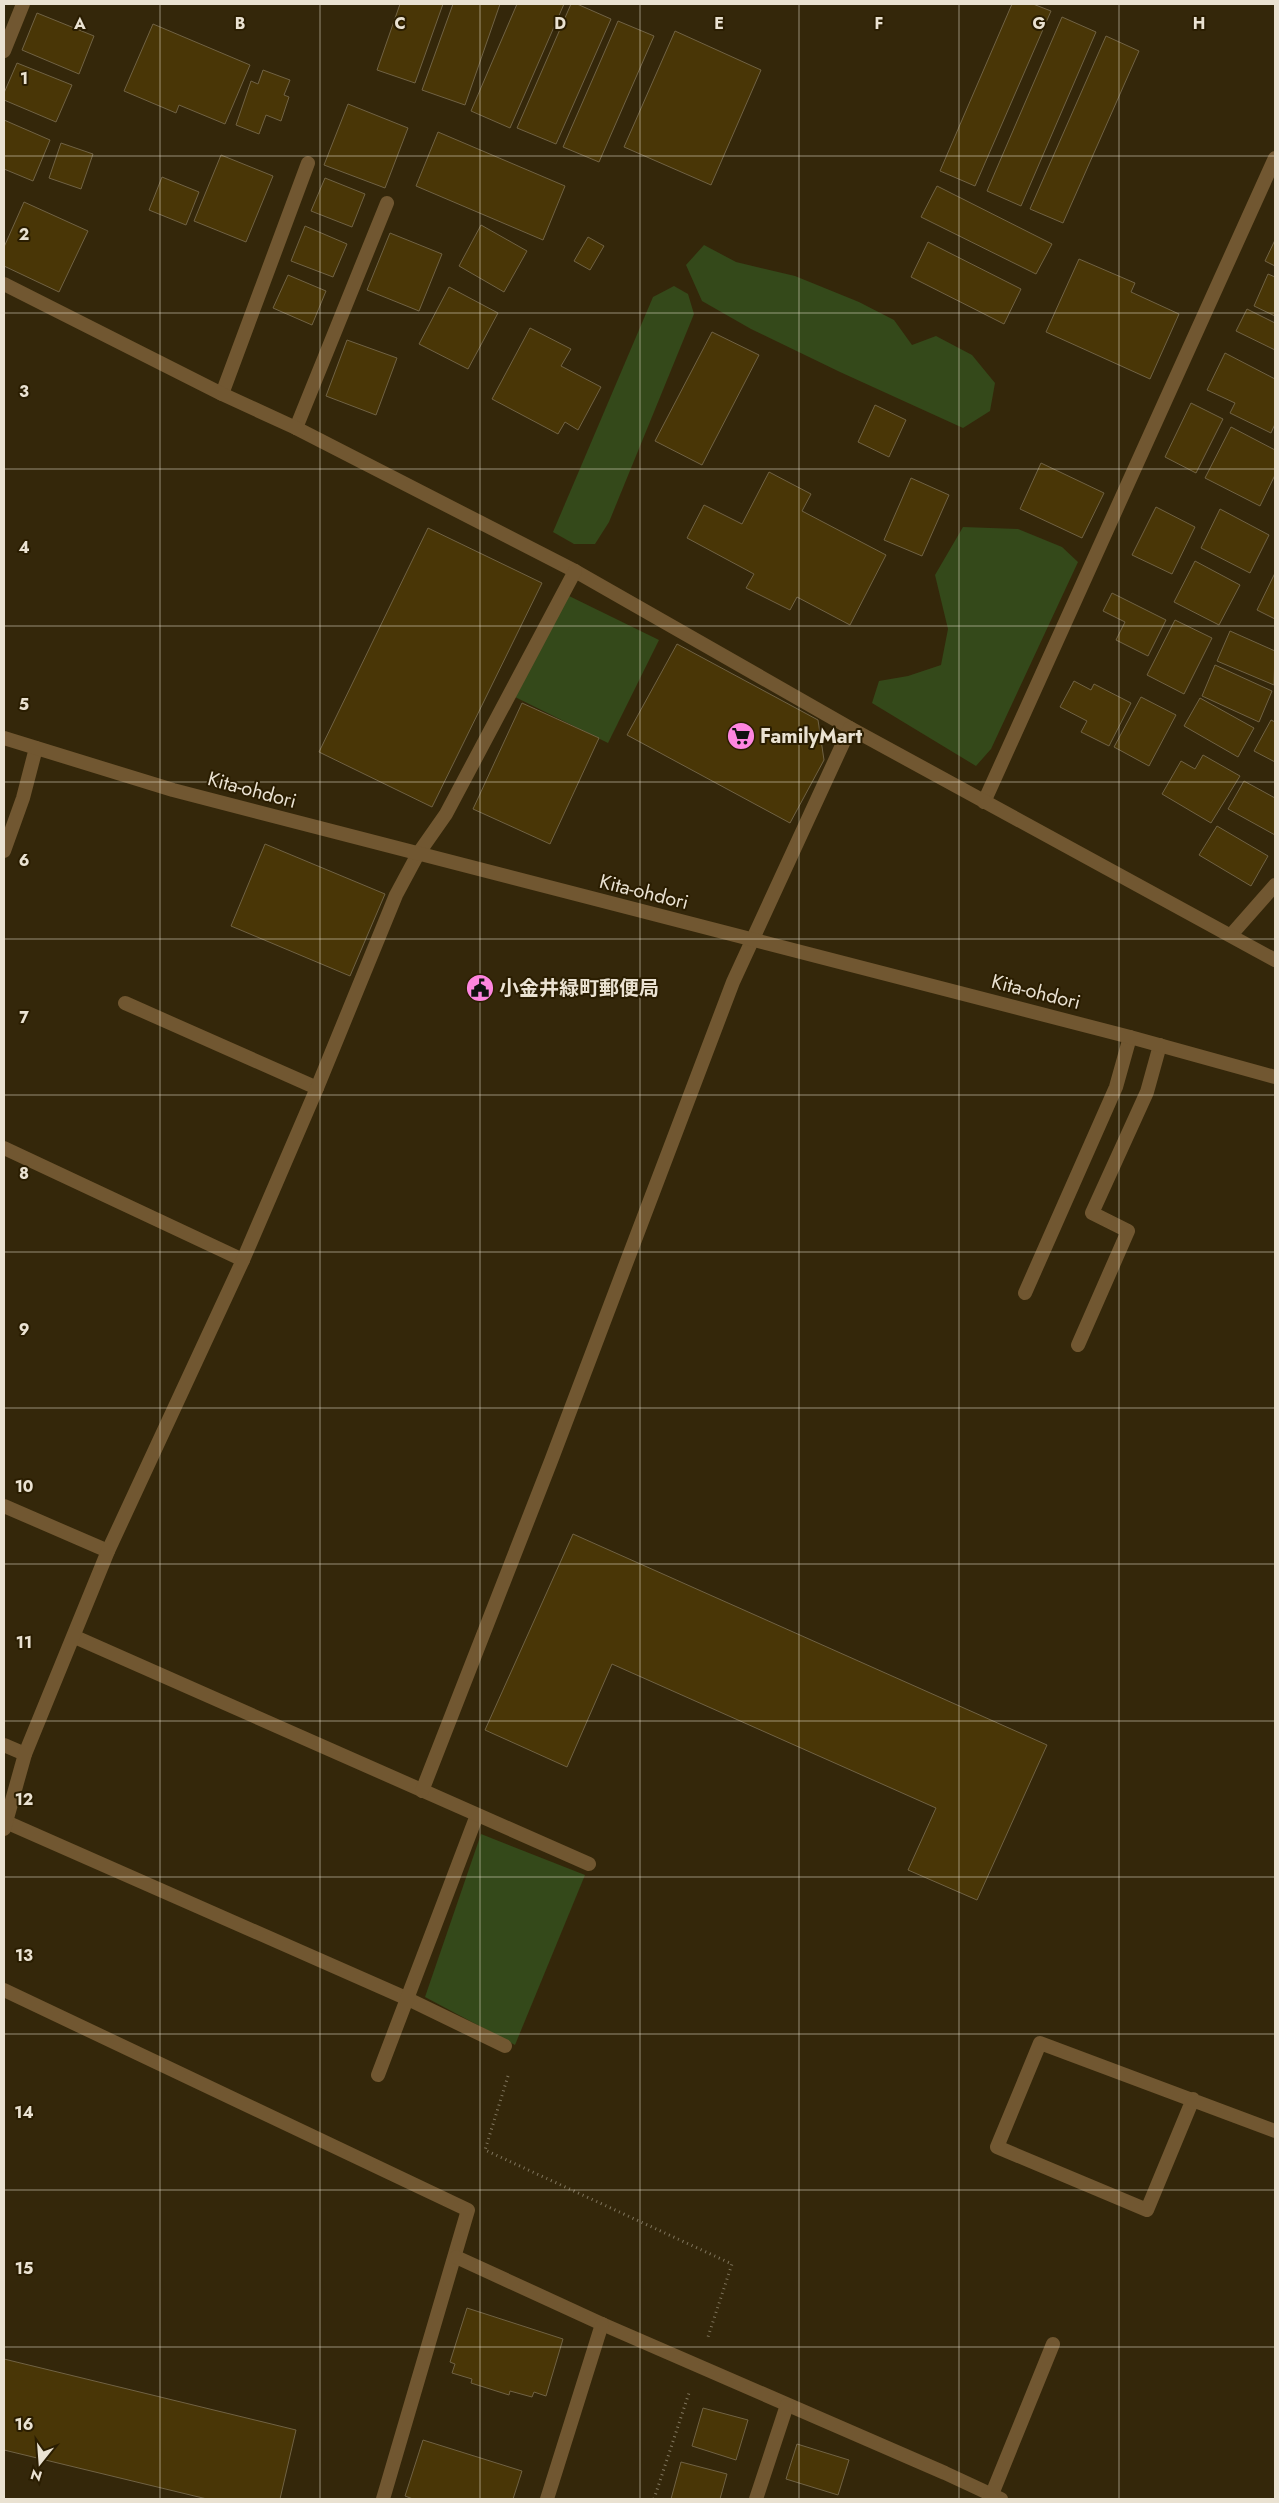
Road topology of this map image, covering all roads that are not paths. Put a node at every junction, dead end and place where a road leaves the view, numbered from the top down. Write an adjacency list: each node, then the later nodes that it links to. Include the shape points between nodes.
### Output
1 (23, 4): 2 (street)
2 (4, 51)
3 (1275, 158): 13 (street)
4 (308, 163): 7 (street)
5 (387, 202): 8 (street)
6 (4, 284): 7 (street)
7 (222, 394): 8 (street)
8 (296, 428): 9 (street)
9 (575, 571): 10 (street); 15 (street, via 446,814)
10 (850, 728): 13 (street); 18 (street)
11 (4, 738): 12 (street, Kita-ohdori)
12 (36, 748): 14 (street); 15 (street, Kita-ohdori, via 173,790)
13 (984, 802): 17 (street)
14 (4, 851)
15 (418, 854): 18 (street, Kita-ohdori); 24 (street, via 396,895)
16 (1275, 885): 17 (street)
17 (1231, 935): 19 (street)
18 (752, 940): 21 (street, Kita-ohdori); 34 (street, via 733,982 555,1452)
19 (1275, 960)
20 (125, 1003): 24 (street)
21 (1130, 1037): 22 (street, Kita-ohdori); 27 (street, via 1116,1088)
22 (1160, 1045): 23 (street, Kita-ohdori); 28 (street, via 1147,1092 1092,1213 1128,1231)
23 (1275, 1077)
24 (317, 1088): 26 (street)
25 (4, 1148): 26 (street)
26 (243, 1260): 30 (street)
27 (1025, 1293)
28 (1078, 1345)
29 (4, 1506): 30 (street)
30 (108, 1551): 31 (street)
31 (75, 1637): 33 (street); 34 (street)
32 (4, 1745): 33 (street)
33 (25, 1754): 36 (street)
34 (422, 1791): 35 (street)
35 (477, 1815): 37 (street); 39 (street)
36 (5, 1825): 39 (street)
37 (589, 1864)
38 (4, 1990): 44 (street, via 468,2210)
39 (408, 2000): 40 (street); 41 (street)
40 (505, 2046)
41 (378, 2075)
42 (1193, 2100): 42 (street, via 1040,2042 997,2147 1147,2210); 43 (street)
43 (1275, 2131)
44 (456, 2257): 45 (street); 49 (street)
45 (602, 2324): 47 (street); 50 (street)
46 (1053, 2344): 48 (street)
47 (787, 2405): 48 (street, via 945,2472); 51 (street)
48 (994, 2498)
49 (383, 2499)
50 (547, 2499)
51 (756, 2499)

